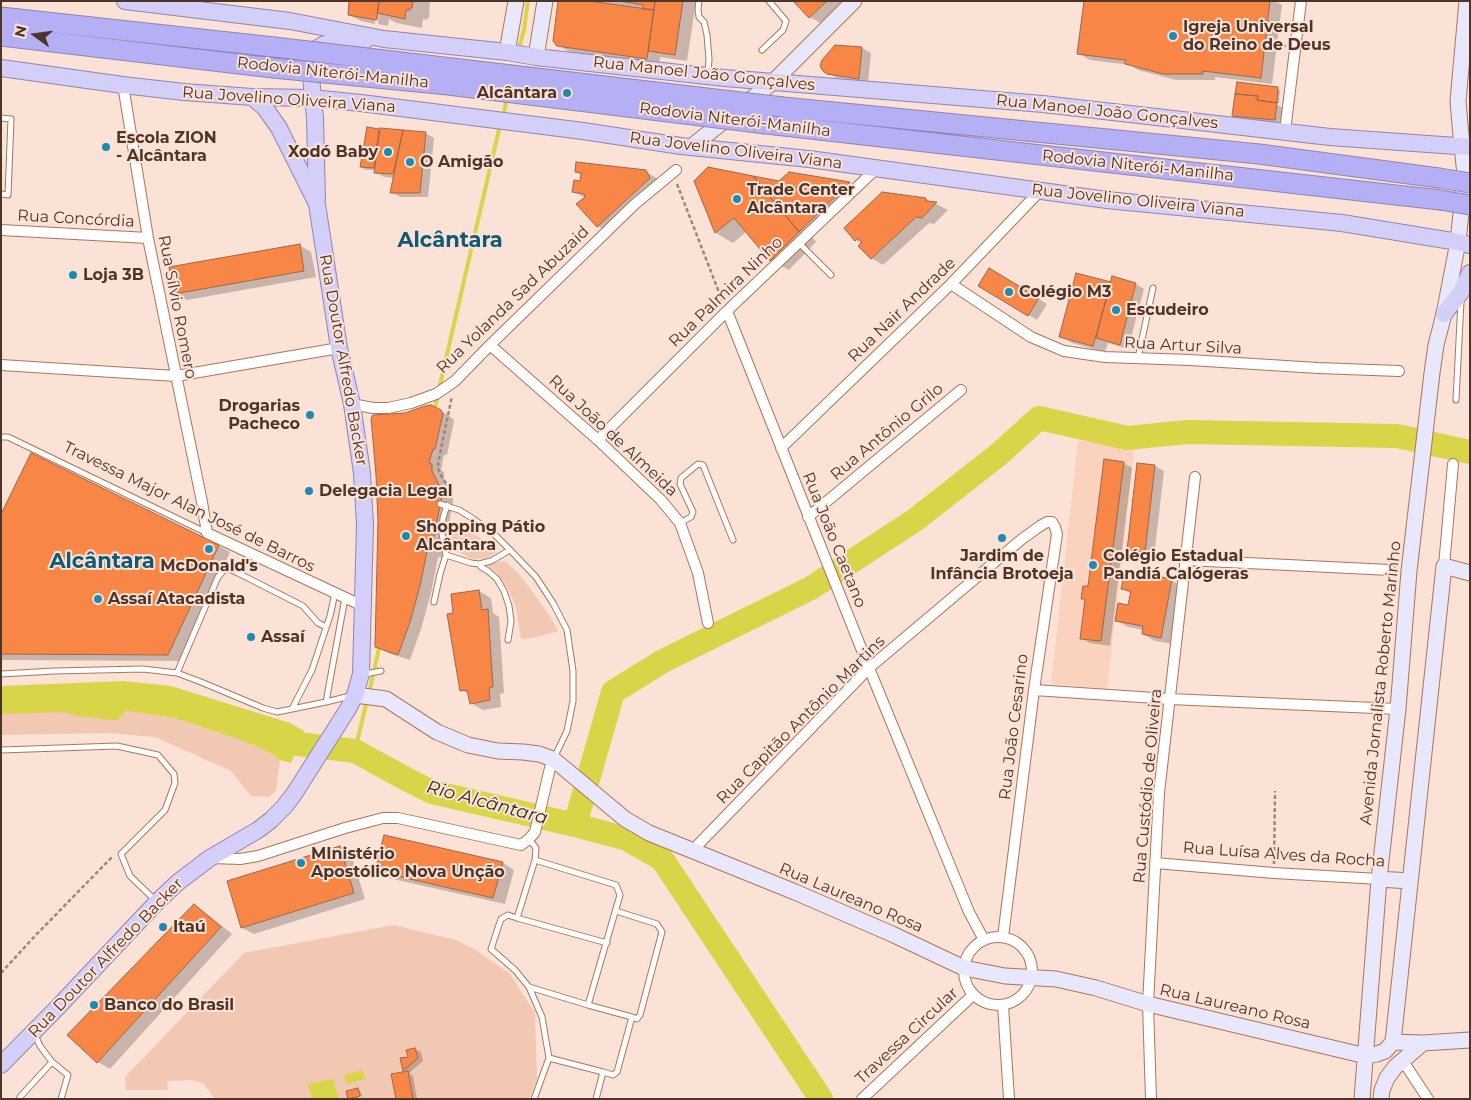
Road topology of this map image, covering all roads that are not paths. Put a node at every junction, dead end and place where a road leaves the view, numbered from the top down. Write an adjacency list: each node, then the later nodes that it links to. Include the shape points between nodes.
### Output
1 (125, 1): 11 (main road, Rua Manoel João Gonçalves, via 290,21)
2 (516, 1): 13 (main road)
3 (545, 1): 14 (main road)
4 (699, 1): 16 (lane, via 698,9 707,35)
5 (768, 1): 12 (lane, via 786,21 783,30)
6 (854, 1): 17 (main road)
7 (1301, 1): 24 (street)
8 (1467, 1): 19 (main road, Avenida Jornalista Roberto Marinho)
9 (1, 17): 29 (highway, Rodovia Niterói-Manilha, bridge, via 783,106 1258,154)
10 (1, 36): 33 (highway, Rodovia Niterói-Manilha, bridge)
11 (370, 36): 13 (main road, Rua Manoel João Gonçalves); 21 (main road, via 358,44 338,42 319,48 310,77)
12 (762, 50)
13 (510, 52): 14 (main road, Rua Manoel João Gonçalves)
14 (533, 56): 16 (main road, Rua Manoel João Gonçalves)
15 (1, 68): 18 (main road, Rua Jovelino Oliveira Viana)
16 (708, 76): 17 (main road, Rua Manoel João Gonçalves)
17 (773, 82): 24 (main road, Rua Manoel João Gonçalves, via 1043,104); 25 (main road)
18 (123, 85): 20 (main road, Rua Jovelino Oliveira Viana); 35 (street, Rua Sílvio Romero)
19 (1459, 90): 22 (main road); 26 (main road, Avenida Jornalista Roberto Marinho, via 1460,126)
20 (252, 97): 21 (main road, Rua Jovelino Oliveira Viana); 32 (main road, Rua Doutor Alfredo Backer, via 265,108 279,128)
21 (312, 98): 25 (main road, Rua Jovelino Oliveira Viana, via 583,130); 32 (main road)
22 (1470, 110)
23 (1, 118): 31 (lane, via 11,119 8,195)
24 (1285, 131): 26 (main road, Rua Manoel João Gonçalves)
25 (691, 147): 27 (main road, Rua Jovelino Oliveira Viana)
26 (1466, 147): 33 (main road, Avenida Jornalista Roberto Marinho)
27 (877, 168): 30 (main road, Rua Jovelino Oliveira Viana); 36 (street, Rua Palmira Ninho)
28 (676, 170): 45 (street, Rua Yolanda Sad Abuzaid, via 635,204)
29 (1470, 183)
30 (1040, 191): 37 (main road, Rua Jovelino Oliveira Viana, via 1342,223); 40 (street, Rua Nair Andrade)
31 (1, 194)
32 (317, 204): 46 (main road, Rua Doutor Alfredo Backer)
33 (1466, 204): 37 (main road, Avenida Jornalista Roberto Marinho)
34 (1, 230): 35 (street, Rua Concórdia)
35 (148, 238): 50 (street, Rua Sílvio Romero)
36 (799, 242): 39 (lane); 43 (street, Rua Palmira Ninho)
37 (1464, 244): 44 (main road, Avenida Jornalista Roberto Marinho)
38 (1470, 273): 42 (main road)
39 (831, 275)
40 (952, 284): 47 (street, Rua Artur Silva, via 1031,337 1064,351); 56 (street, Rua Nair Andrade)
41 (1153, 288): 47 (lane)
42 (1462, 292): 44 (main road); 52 (lane)
43 (727, 311): 55 (street, Rua Palmira Ninho); 56 (street, Rua João Caetano)
44 (1444, 314): 90 (main road, Avenida Jornalista Roberto Marinho, via 1436,346 1409,571)
45 (490, 344): 53 (street, Rua Yolanda Sad Abuzaid, via 455,381 436,394 388,408); 55 (street, Rua João de Almeida)
46 (339, 348): 50 (street); 53 (main road, Rua Doutor Alfredo Backer)
47 (1138, 358): 49 (street, Rua Artur Silva)
48 (1, 365): 50 (street)
49 (1399, 371)
50 (176, 376): 64 (street, Rua Sílvio Romero)
51 (961, 390): 61 (street, Rua Antônio Grilo)
52 (1456, 400)
53 (352, 404): 76 (main road, Rua Doutor Alfredo Backer, via 362,473)
54 (1, 438): 64 (lane, Travessa Major Alan José de Barros, via 8,437)
55 (598, 440): 62 (street, Rua João de Almeida)
56 (781, 448): 61 (street, Rua João Caetano)
57 (1453, 464): 70 (street)
58 (1195, 477): 68 (street, Rua Custódio de Oliveira)
59 (440, 504): 60 (lane)
60 (447, 505): 66 (lane, via 493,533); 67 (lane, via 442,534)
61 (808, 517): 80 (street, Rua João Caetano)
62 (680, 522): 65 (lane, via 691,517 692,512 680,484 681,478 698,464 703,465); 77 (street, Rua João de Almeida, via 698,573)
63 (1052, 522): 80 (street, Rua Capitão Antônio Martins, via 1046,522 1022,539); 85 (street, Rua João Cesarino, via 1057,534)
64 (207, 533): 73 (street, Travessa Major Alan José de Barros)
65 (734, 540)
66 (510, 550): 69 (lane); 92 (lane, via 536,578 567,630 573,671 573,701 567,731)
67 (446, 555): 69 (lane); 75 (lane)
68 (1186, 560): 71 (street); 86 (street, Rua Custódio de Oliveira)
69 (479, 564): 79 (lane, via 497,579 504,591 509,606)
70 (1444, 566): 72 (main road); 99 (main road)
71 (1390, 570)
72 (1470, 573)
73 (335, 593): 74 (street, Travessa Major Alan José de Barros); 78 (lane)
74 (345, 598): 76 (street, Travessa Major Alan José de Barros); 88 (lane)
75 (434, 602)
76 (364, 606): 84 (main road, Rua Doutor Alfredo Backer)
77 (708, 623)
78 (326, 628): 82 (lane, via 303,606 229,569 224,570); 89 (lane, via 312,670)
79 (508, 640)
80 (868, 668): 94 (street, Rua Capitão Antônio Martins); 104 (street, Rua João Caetano, via 969,912)
81 (381, 671): 84 (lane)
82 (177, 673): 83 (lane, via 143,669); 89 (lane, via 263,708 277,712)
83 (1, 674)
84 (361, 674): 87 (main road, Rua Doutor Alfredo Backer)
85 (1034, 690): 86 (street); 103 (street, Rua João Cesarino)
86 (1170, 698): 90 (street); 97 (street, Rua Custódio de Oliveira)
87 (356, 700): 88 (lane); 92 (main road, Rua Laureano Rosa, via 381,698 437,732 468,745 539,754); 95 (main road, Rua Doutor Alfredo Backer, via 284,807 258,830)
88 (326, 702): 89 (lane)
89 (292, 708)
90 (1398, 709): 98 (main road, Avenida Jornalista Roberto Marinho)
91 (1, 750): 100 (lane, via 117,746 158,755 174,774 175,784 165,810 121,854 130,876)
92 (552, 764): 93 (street); 94 (main road, Rua Laureano Rosa, via 568,771 625,819)
93 (532, 836): 95 (street, via 521,845 398,818 382,818 258,856); 96 (lane)
94 (692, 851): 106 (main road, Rua Laureano Rosa, via 813,900)
95 (210, 858): 100 (main road, Rua Doutor Alfredo Backer)
96 (535, 860): 101 (lane, via 616,885 620,895); 102 (lane)
97 (1155, 862): 98 (street, Rua Luísa Alves da Rocha); 110 (street, Rua Custódio de Oliveira)
98 (1379, 879): 99 (main road, Rua Luísa Alves da Rocha); 118 (main road, Avenida Jornalista Roberto Marinho)
99 (1410, 881): 116 (main road)
100 (157, 902): 114 (main road, Rua Doutor Alfredo Backer)
101 (616, 911): 105 (lane); 113 (lane, via 657,924 662,932 640,1015 637,1019)
102 (518, 918): 105 (lane); 108 (lane, via 508,915 501,919 491,949 516,970)
103 (1003, 937): 104 (street); 107 (street, via 1024,949 1030,960)
104 (984, 940): 106 (street, via 975,946)
105 (607, 943): 111 (lane)
106 (964, 968): 107 (main road, Rua Laureano Rosa); 109 (street, via 965,979)
107 (1031, 978): 110 (main road, Rua Laureano Rosa, via 1056,978); 112 (street, via 1025,992)
108 (529, 987): 111 (lane); 119 (lane, via 542,1017)
109 (973, 994): 112 (street, via 984,1002); 128 (street, Travessa Circular)
110 (1148, 1004): 118 (main road, Rua Laureano Rosa); 130 (street, Rua Custódio de Oliveira)
111 (588, 1005): 113 (lane)
112 (1003, 1005): 129 (street)
113 (632, 1017): 123 (lane, via 618,1072 613,1075)
114 (34, 1032): 121 (lane); 122 (main road, Rua Doutor Alfredo Backer)
115 (1470, 1040): 117 (main road)
116 (1393, 1042): 117 (main road); 118 (main road, via 1385,1051)
117 (1423, 1043): 120 (main road)
118 (1366, 1056): 131 (main road, Avenida Jornalista Roberto Marinho)
119 (549, 1058): 123 (lane); 126 (lane)
120 (1403, 1061): 132 (main road, via 1387,1078); 133 (street)
121 (52, 1062): 124 (lane); 125 (lane, via 68,1075)
122 (1, 1065)
123 (603, 1072): 127 (lane)
124 (20, 1097)
125 (61, 1099)
126 (534, 1099)
127 (596, 1099)
128 (862, 1099)
129 (1009, 1099)
130 (1150, 1099)
131 (1362, 1099)
132 (1381, 1099)
133 (1428, 1099)

